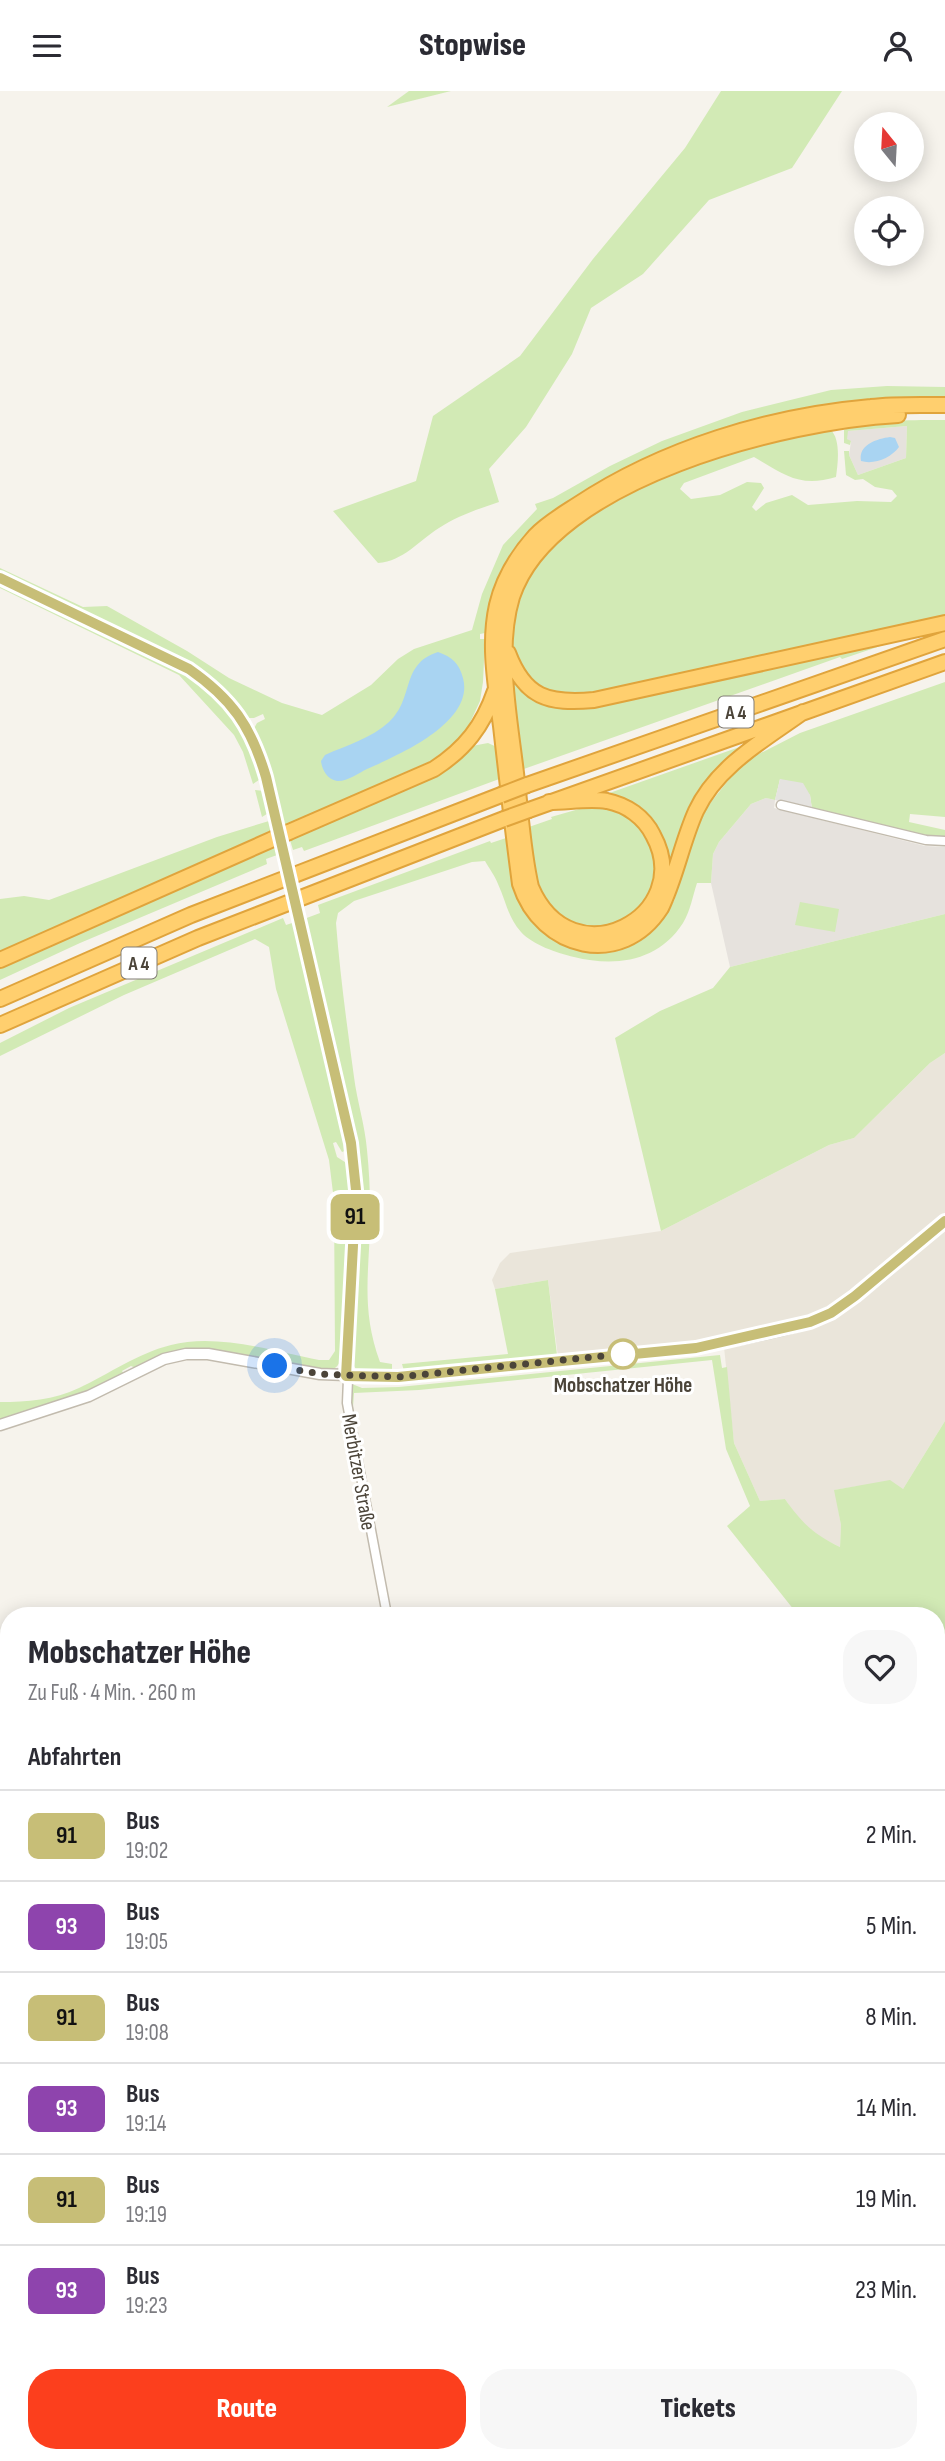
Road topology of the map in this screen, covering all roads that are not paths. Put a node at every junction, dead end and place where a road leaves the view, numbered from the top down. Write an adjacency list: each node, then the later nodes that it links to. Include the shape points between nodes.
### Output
1 (945, 405): 8 (highway, via 870,407 739,432 658,461 595,493 536,535 506,580 493,634)
2 (945, 414): 6 (highway, via 839,421 758,438 694,457 606,499 556,535 527,568 508,613)
3 (0, 578): 13 (street, via 189,669 233,705 257,747)
4 (945, 623): 6 (highway, via 594,700 567,702 529,689)
5 (945, 639): 16 (highway, A 4, bridge, via 527,785 214,906)
6 (506, 649): 10 (highway, via 528,873 536,898 553,920 583,933 609,933 638,919 655,898 662,879 660,849 645,821 607,801)
7 (945, 662): 9 (highway, A 4)
8 (496, 687): 9 (highway, A 4, via 520,884 545,926 579,943 604,944 629,937 650,923 661,908 696,811 712,785 751,749); 15 (highway, bridge, via 483,721 455,755 434,769)
9 (803, 712): 10 (highway, A 4)
10 (549, 803): 17 (highway, A 4, bridge, via 210,933)
11 (781, 805): 12 (street)
12 (945, 841)
13 (283, 853)
14 (299, 921): 19 (street, Merbitzer Straße, via 351,1143 356,1190)
15 (0, 960)
16 (0, 999)
17 (0, 1025)
18 (945, 1221): 19 (street, via 855,1296 810,1322 696,1348 398,1377)
19 (346, 1376): 20 (street, via 186,1353 89,1395); 21 (street, Merbitzer Straße, via 346,1403)
20 (0, 1425)
21 (385, 1607)

